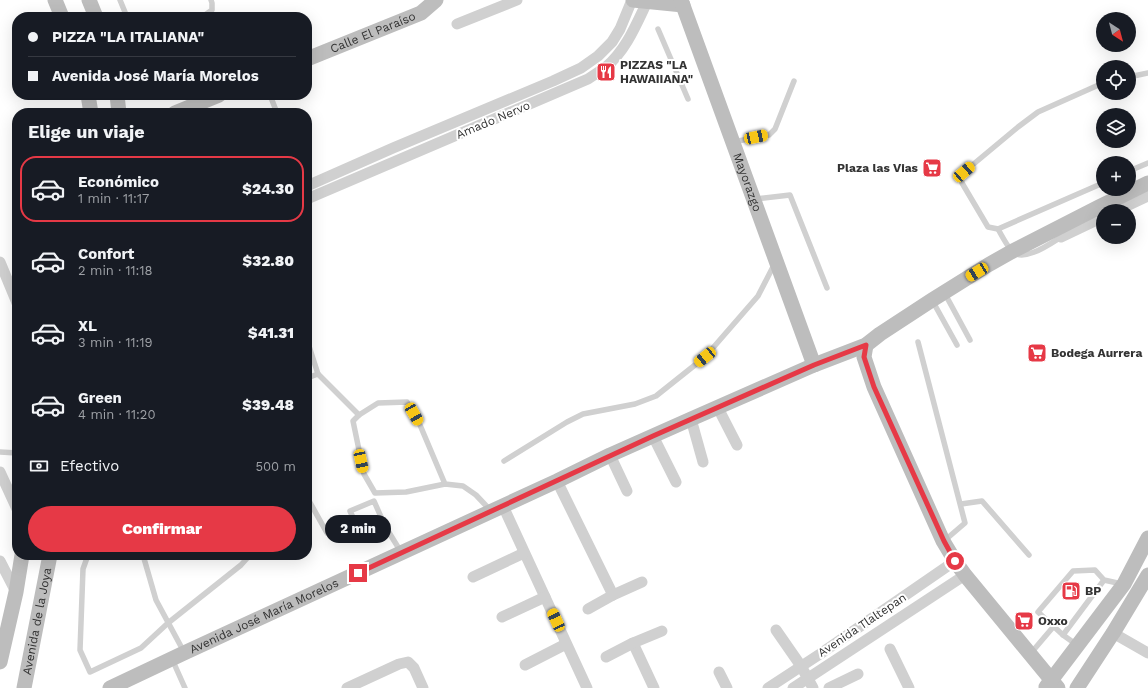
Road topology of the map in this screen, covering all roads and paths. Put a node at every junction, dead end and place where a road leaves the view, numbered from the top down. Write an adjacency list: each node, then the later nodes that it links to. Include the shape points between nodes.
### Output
1 (55, 0): 9 (main road)
2 (89, 0): 10 (main road)
3 (211, 0): 12 (lane, via 212,10)
4 (436, 0): 15 (main road, Calle El Paraíso, via 421,13)
5 (516, 0): 13 (street)
6 (640, 0): 8 (main road); 27 (street, Amado Nervo, via 612,42 581,68); 30 (street, Amado Nervo, via 631,36 622,50 588,79)
7 (123, 1): 11 (lane)
8 (682, 3): 23 (main road, Mayorazgo)
9 (60, 12)
10 (94, 12)
11 (126, 12)
12 (209, 12)
13 (457, 24)
14 (658, 29): 20 (lane)
15 (312, 57)
16 (1148, 73): 17 (lane)
17 (1136, 76)
18 (794, 81): 23 (lane, via 775,129 768,135)
19 (1096, 86): 36 (lane, via 1038,112 964,172 962,183 984,221 988,227)
20 (688, 99)
21 (207, 100): 22 (main road)
22 (187, 108)
23 (732, 142): 31 (main road, Mayorazgo)
24 (1148, 163): 25 (lane)
25 (1136, 168)
26 (1148, 183): 32 (main road, Avenida José María Morelos)
27 (312, 184)
28 (1096, 185): 36 (lane)
29 (1148, 196): 33 (street)
30 (312, 197)
31 (753, 199): 39 (main road, Mayorazgo); 41 (lane, via 790,195)
32 (1114, 204)
33 (1131, 204)
34 (1096, 214): 38 (main road, Avenida José María Morelos)
35 (1096, 215): 37 (street)
36 (998, 229): 38 (lane)
37 (1061, 237): 38 (lane, via 1029,254 1021,256)
38 (1011, 252): 43 (main road, Avenida José María Morelos)
39 (776, 261): 49 (main road, Mayorazgo); 60 (lane, via 758,296 705,357 656,396 635,404 583,414)
40 (0, 262): 42 (street)
41 (827, 288)
42 (12, 291)
43 (938, 296): 44 (lane); 46 (main road, Avenida José María Morelos); 47 (lane)
44 (970, 340)
45 (918, 342): 68 (lane)
46 (866, 345): 49 (main road, Avenida José María Morelos); 74 (main road, via 864,357 874,387)
47 (957, 345)
48 (312, 355): 50 (lane)
49 (814, 365): 52 (main road, Avenida José María Morelos)
50 (318, 374): 51 (lane); 53 (lane)
51 (312, 376)
52 (718, 408): 54 (main road, Avenida José María Morelos); 56 (street)
53 (359, 415): 65 (lane, via 378,403 407,402 420,425); 65 (lane, via 353,421 364,474 376,492 406,492)
54 (691, 419): 55 (main road, Avenida José María Morelos); 61 (street)
55 (653, 436): 59 (main road, Avenida José María Morelos); 64 (street)
56 (737, 445)
57 (0, 452): 58 (lane)
58 (12, 453)
59 (610, 455): 63 (main road, Avenida José María Morelos); 66 (street)
60 (504, 461)
61 (704, 462)
62 (0, 472): 67 (street)
63 (557, 481): 70 (main road, Avenida José María Morelos); 92 (street)
64 (676, 482)
65 (444, 484): 70 (lane, via 463,486)
66 (627, 492)
67 (12, 498)
68 (960, 504): 74 (lane, via 965,523); 77 (lane, via 982,501)
69 (312, 506): 72 (lane)
70 (497, 508): 75 (main road, Avenida José María Morelos); 76 (street)
71 (386, 526): 71 (lane, via 374,501 350,511 362,537); 75 (lane)
72 (328, 533)
73 (1148, 538): 90 (main road)
74 (944, 541): 84 (main road)
75 (401, 553): 110 (main road, Avenida José María Morelos)
76 (524, 553): 87 (street); 93 (street)
77 (1029, 555)
78 (21, 560): 91 (main road)
79 (49, 560): 119 (main road, Avenida de la Joya)
80 (86, 560): 97 (lane, via 83,569 80,650 90,672 141,648)
81 (144, 560): 97 (lane, via 156,600)
82 (246, 560): 97 (lane)
83 (0, 561): 91 (street)
84 (955, 561): 85 (main road); 95 (street, Avenida Tlaltepan)
85 (965, 575): 99 (street, Avenida Tlaltepan); 109 (main road)
86 (1148, 575): 102 (main road)
87 (473, 577)
88 (1104, 580): 90 (lane); 98 (lane, via 1095,570 1073,570 1038,612); 103 (lane)
89 (642, 582): 92 (street)
90 (1124, 584): 106 (main road)
91 (16, 592): 112 (main road)
92 (613, 595): 94 (street)
93 (545, 598): 96 (street); 105 (street)
94 (588, 609)
95 (877, 616): 99 (street); 114 (street, Avenida Tlaltepan)
96 (502, 617)
97 (168, 623): 110 (lane)
98 (1054, 626): 103 (lane); 109 (lane)
99 (885, 627): 117 (street, Avenida Tlaltepan)
100 (776, 630): 114 (street)
101 (662, 631): 104 (street)
102 (1113, 633): 108 (street); 131 (main road)
103 (1063, 634): 106 (lane)
104 (633, 643): 111 (street); 125 (street)
105 (566, 644): 113 (street); 124 (street)
106 (1077, 645): 118 (main road)
107 (890, 649): 130 (street)
108 (1148, 653)
109 (1030, 654): 118 (main road)
110 (178, 656): 120 (main road, Avenida José María Morelos); 121 (lane)
111 (606, 657)
112 (0, 662)
113 (525, 665)
114 (801, 666): 117 (street); 127 (street, Avenida Tlaltepan)
115 (719, 672): 126 (street)
116 (858, 674): 129 (street)
117 (811, 683): 128 (street, Avenida Tlaltepan)
118 (1051, 685)
119 (24, 688)
120 (110, 688)
121 (185, 688)
122 (347, 688): 123 (street, via 408,662 414,668)
123 (423, 688)
124 (587, 688)
125 (654, 688)
126 (727, 688)
127 (768, 688)
128 (793, 688)
129 (829, 688)
130 (909, 688)
131 (1077, 688)

